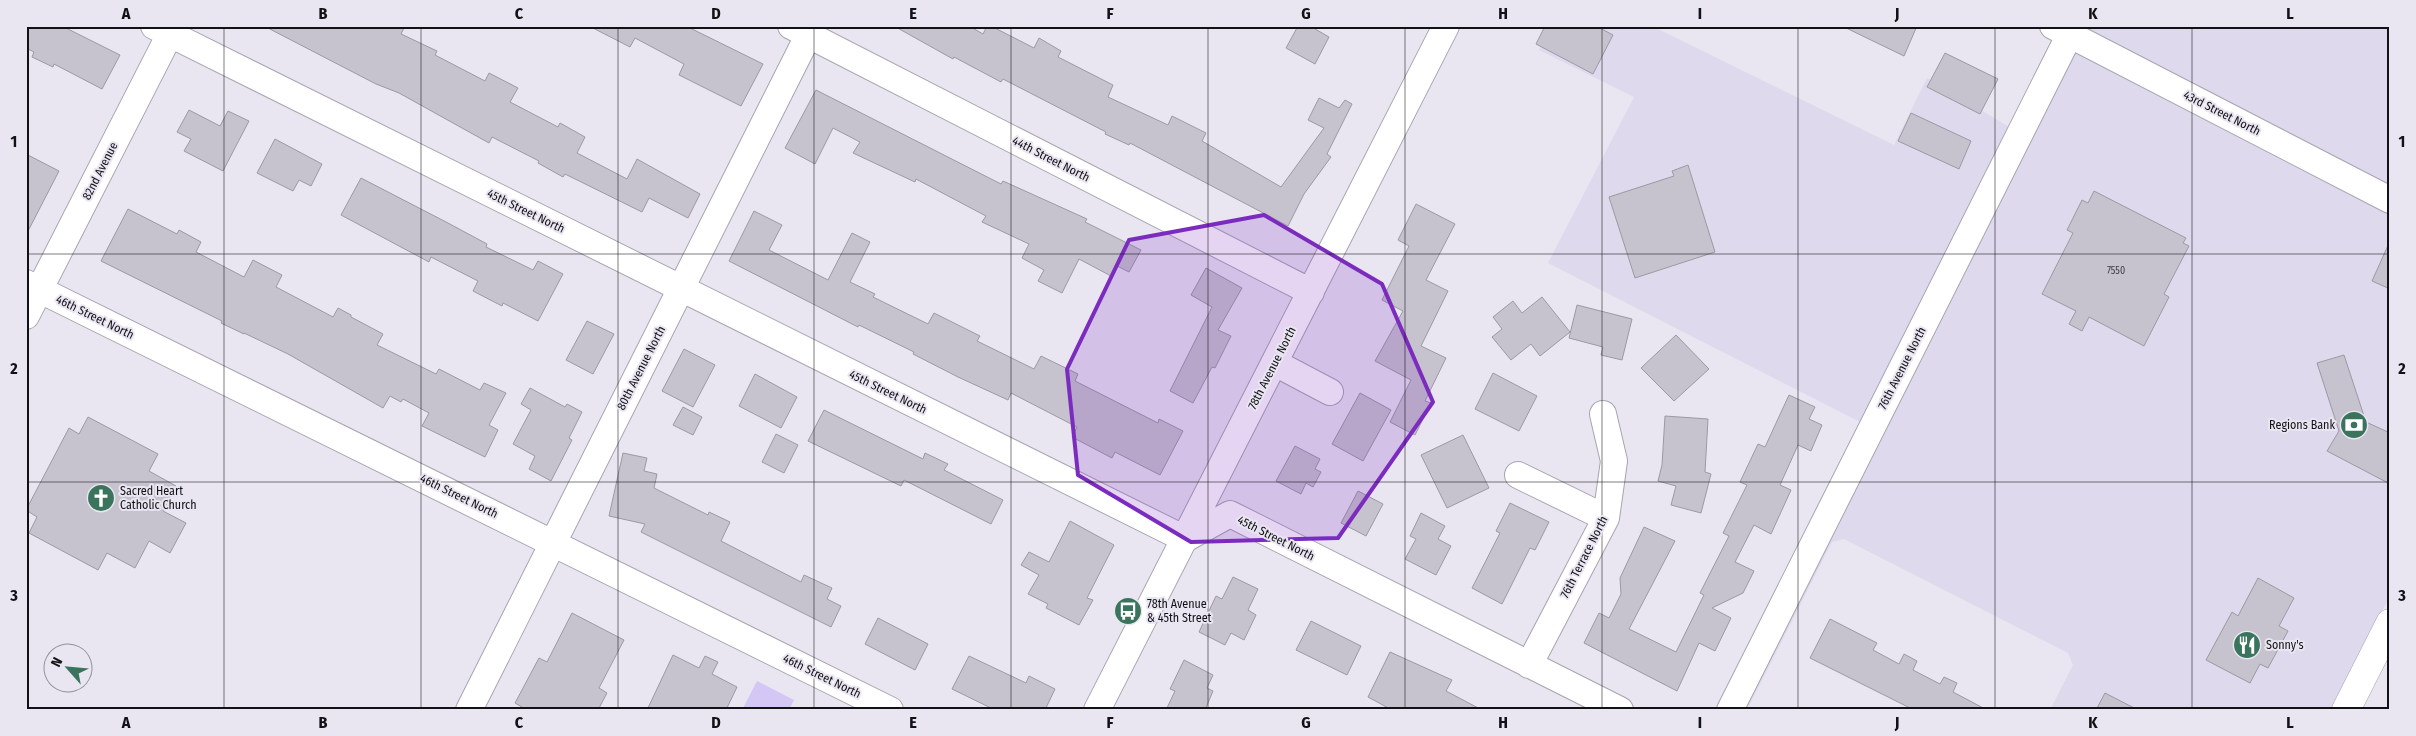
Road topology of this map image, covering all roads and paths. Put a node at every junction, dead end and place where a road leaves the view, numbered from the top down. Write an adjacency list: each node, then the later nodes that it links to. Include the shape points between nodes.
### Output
1 (1446, 26): 8 (street, 78th Avenue North)
2 (166, 29): 6 (street, 82nd Avenue); 7 (street, 45th Street North)
3 (804, 29): 7 (street, 80th Avenue North); 8 (street, 44th Street North)
4 (2066, 29): 5 (street, 43rd Street North); 24 (street, 76th Avenue North)
5 (2390, 200)
6 (33, 286): 9 (street, 82nd Avenue); 16 (street, 46th Street North)
7 (681, 289): 15 (street, 45th Street North); 16 (street, 80th Avenue North)
8 (1311, 292): 10 (street, 78th Avenue North)
9 (26, 316)
10 (1275, 363): 11 (street); 15 (street, 78th Avenue North)
11 (1330, 392)
12 (1603, 414): 14 (street, 76th Terrace North, via 1614,461)
13 (1518, 475): 14 (street)
14 (1606, 518): 18 (street, 76th Terrace North)
15 (1185, 539): 18 (street, 45th Street North, via 1230,514); 22 (street, 78th Avenue North)
16 (552, 542): 20 (street, 80th Avenue North); 21 (street, 46th Street North)
17 (2390, 623): 19 (main road)
18 (1529, 665): 23 (street, 45th Street North)
19 (2348, 708)
20 (469, 710)
21 (890, 710)
22 (1097, 710)
23 (1620, 710)
24 (1730, 710)

